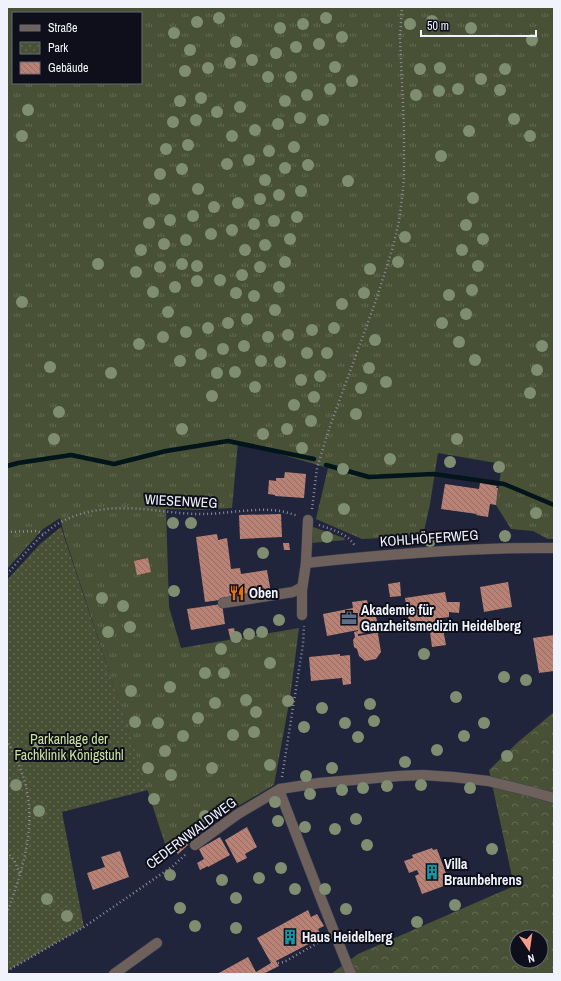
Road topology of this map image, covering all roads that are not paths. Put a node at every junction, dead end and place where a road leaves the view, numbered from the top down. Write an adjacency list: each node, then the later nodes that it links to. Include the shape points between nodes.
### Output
1 (309, 521): 3 (street)
2 (554, 548): 3 (street, KOHLHÖFERWEG, via 424,552)
3 (306, 563): 4 (street)
4 (302, 587): 5 (street, via 293,592); 6 (street)
5 (223, 602)
6 (302, 615)
7 (280, 790): 8 (street, CEDERNWALDWEG, via 320,783 422,775 488,781); 9 (street, CEDERNWALDWEG, via 238,814); 12 (street)
8 (554, 798)
9 (195, 845)
10 (157, 943): 11 (street)
11 (114, 974)
12 (351, 974)

